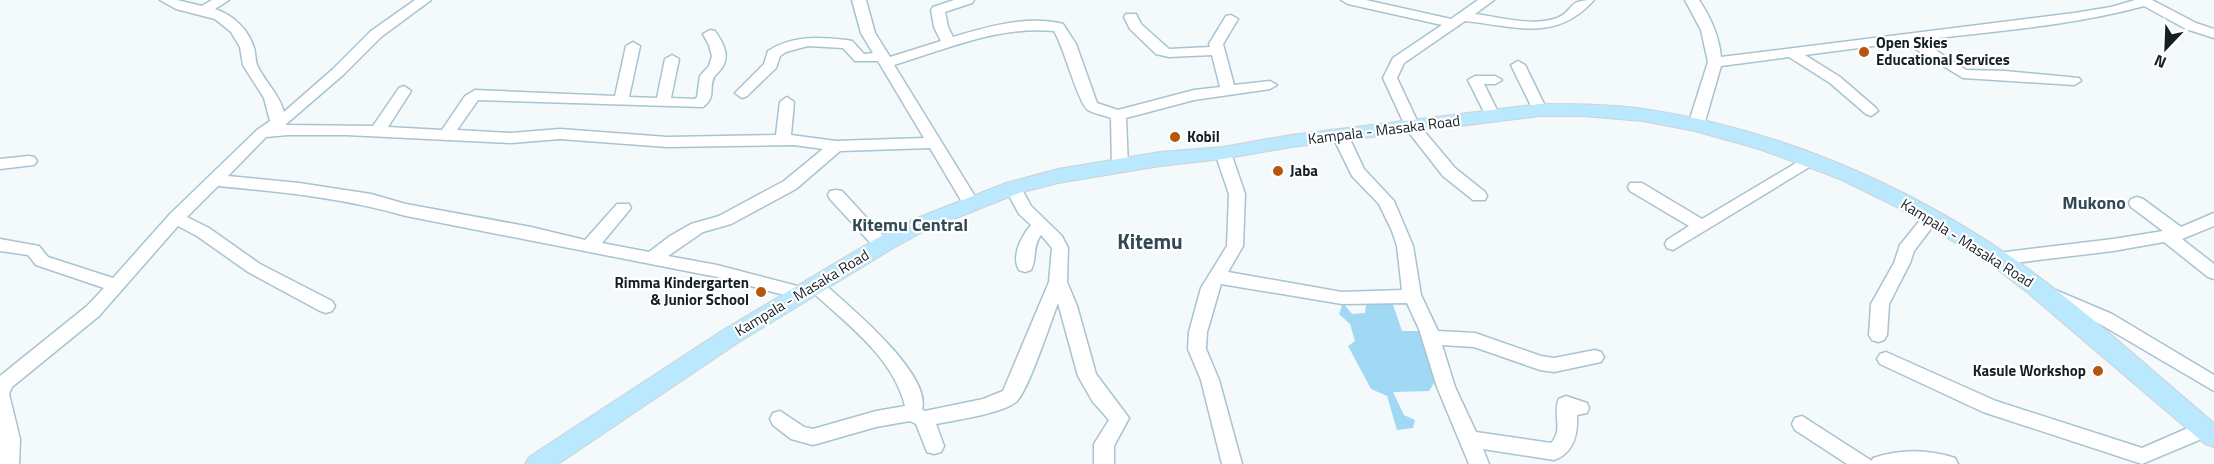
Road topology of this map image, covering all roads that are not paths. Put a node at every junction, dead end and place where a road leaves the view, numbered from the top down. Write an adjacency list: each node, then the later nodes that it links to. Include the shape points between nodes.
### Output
1 (167, 0): 11 (street, via 179,7)
2 (222, 0): 11 (street)
3 (424, 0): 39 (street, via 376,34)
4 (859, 0): 23 (street, via 868,33)
5 (966, 0): 18 (street, via 938,10)
6 (1348, 0): 14 (street)
7 (1487, 0): 14 (street)
8 (1587, 0): 14 (street, via 1557,22)
9 (1692, 0): 24 (street, via 1712,37)
10 (2143, 1): 16 (street); 17 (street, via 2093,14)
11 (204, 11): 39 (street, via 219,15 238,31 247,47 249,64 272,96)
12 (1131, 17): 20 (street, via 1161,51)
13 (1231, 19): 20 (street)
14 (1457, 20): 41 (street, via 1392,69 1390,78)
15 (710, 34): 33 (street, via 720,54 707,76 704,99 698,104)
16 (2214, 34)
17 (1908, 39): 21 (street); 27 (street, via 1963,74)
18 (950, 44): 23 (street); 37 (street, via 1009,28 1058,27 1069,44 1092,106)
19 (633, 46): 32 (street)
20 (1216, 51): 29 (street)
21 (1791, 52): 24 (street); 36 (street, via 1835,80)
22 (672, 59): 33 (street)
23 (884, 60): 31 (street, via 860,58 847,44 790,44 773,54 771,65); 47 (street)
24 (1714, 62): 40 (street)
25 (1518, 65): 35 (street)
26 (1495, 80): 38 (street, via 1475,80)
27 (2074, 81)
28 (1270, 85): 29 (street)
29 (1228, 89): 37 (street)
30 (404, 91): 43 (street)
31 (742, 93)
32 (621, 100): 33 (street); 44 (street, via 475,95)
33 (663, 102)
34 (787, 102): 46 (street)
35 (1540, 110): 38 (main road, Kampala - Masaka Road); 40 (main road, Kampala - Masaka Road, via 1643,115)
36 (1872, 111)
37 (1118, 115): 53 (street)
38 (1493, 116): 41 (main road, Kampala - Masaka Road)
39 (278, 123): 42 (street)
40 (1696, 125): 50 (main road, Kampala - Masaka Road)
41 (1412, 127): 45 (main road, Kampala - Masaka Road); 58 (street, via 1449,172)
42 (262, 132): 43 (street); 54 (street)
43 (376, 133): 44 (street)
44 (446, 135): 46 (street, via 511,138 560,134 667,142)
45 (1340, 135): 49 (main road, Kampala - Masaka Road); 81 (street, via 1358,172 1386,201 1400,231)
46 (783, 140): 48 (street)
47 (935, 143): 48 (street); 59 (street)
48 (836, 146): 73 (street, via 790,185 748,210 697,228)
49 (1223, 153): 53 (main road, Kampala - Masaka Road); 76 (street, via 1237,194 1237,225 1235,246)
50 (1811, 159): 63 (main road, Kampala - Masaka Road); 66 (street)
51 (29, 161): 52 (street)
52 (0, 164)
53 (1120, 166): 56 (main road, Kampala - Masaka Road)
54 (214, 180): 62 (street); 71 (street, via 371,200)
55 (1636, 187): 66 (street)
56 (1013, 188): 59 (main road, Kampala - Masaka Road); 65 (street, via 1025,210)
57 (836, 195): 70 (street)
58 (1479, 196)
59 (971, 203): 70 (main road, Kampala - Masaka Road)
60 (2137, 203): 67 (street)
61 (623, 208): 71 (street)
62 (176, 218): 78 (street); 82 (street, via 254,268)
63 (1931, 218): 72 (main road, Kampala - Masaka Road); 83 (street, via 1906,249 1880,304)
64 (2214, 219): 67 (street, via 2205,226)
65 (1041, 225): 74 (street, via 1028,236); 77 (street, via 1060,248)
66 (1701, 226): 68 (street)
67 (2173, 235): 72 (street); 75 (street)
68 (1673, 244)
69 (0, 245): 78 (street, via 33,250 42,261)
70 (882, 245): 80 (main road, Kampala - Masaka Road)
71 (589, 247): 73 (street)
72 (1998, 259): 79 (main road, Kampala - Masaka Road)
73 (652, 260): 80 (street)
74 (1025, 266)
75 (2214, 273)
76 (1218, 277): 81 (street, via 1342,298); 98 (street, via 1203,311 1197,350 1210,380)
77 (1058, 282): 89 (street, via 1010,396 986,406); 97 (street, via 1087,376 1119,418 1104,444)
78 (115, 285): 95 (street, via 93,311 4,383 0,394 10,439)
79 (2036, 287): 87 (street, via 2106,319); 92 (main road, Kampala - Masaka Road)
80 (806, 289): 89 (street, via 889,354 910,389); 96 (main road, Kampala - Masaka Road)
81 (1412, 296): 84 (street)
82 (326, 306)
83 (1878, 335)
84 (1431, 337): 85 (street, via 1475,340 1554,365); 93 (street, via 1447,389)
85 (1595, 357)
86 (1886, 359): 92 (street, via 1990,407 2143,456)
87 (2214, 384)
88 (1580, 408): 93 (street, via 1566,404 1569,432 1554,452)
89 (918, 416): 90 (street, via 876,419 813,437 798,433); 94 (street)
90 (780, 419)
91 (1802, 424): 100 (street)
92 (2209, 433)
93 (1472, 439): 99 (street)
94 (934, 446)
95 (9, 464)
96 (538, 464)
97 (1104, 464)
98 (1232, 464)
99 (1479, 464)
100 (1863, 464)
101 (1880, 464): 102 (street, via 1929,458)
102 (1948, 464)

